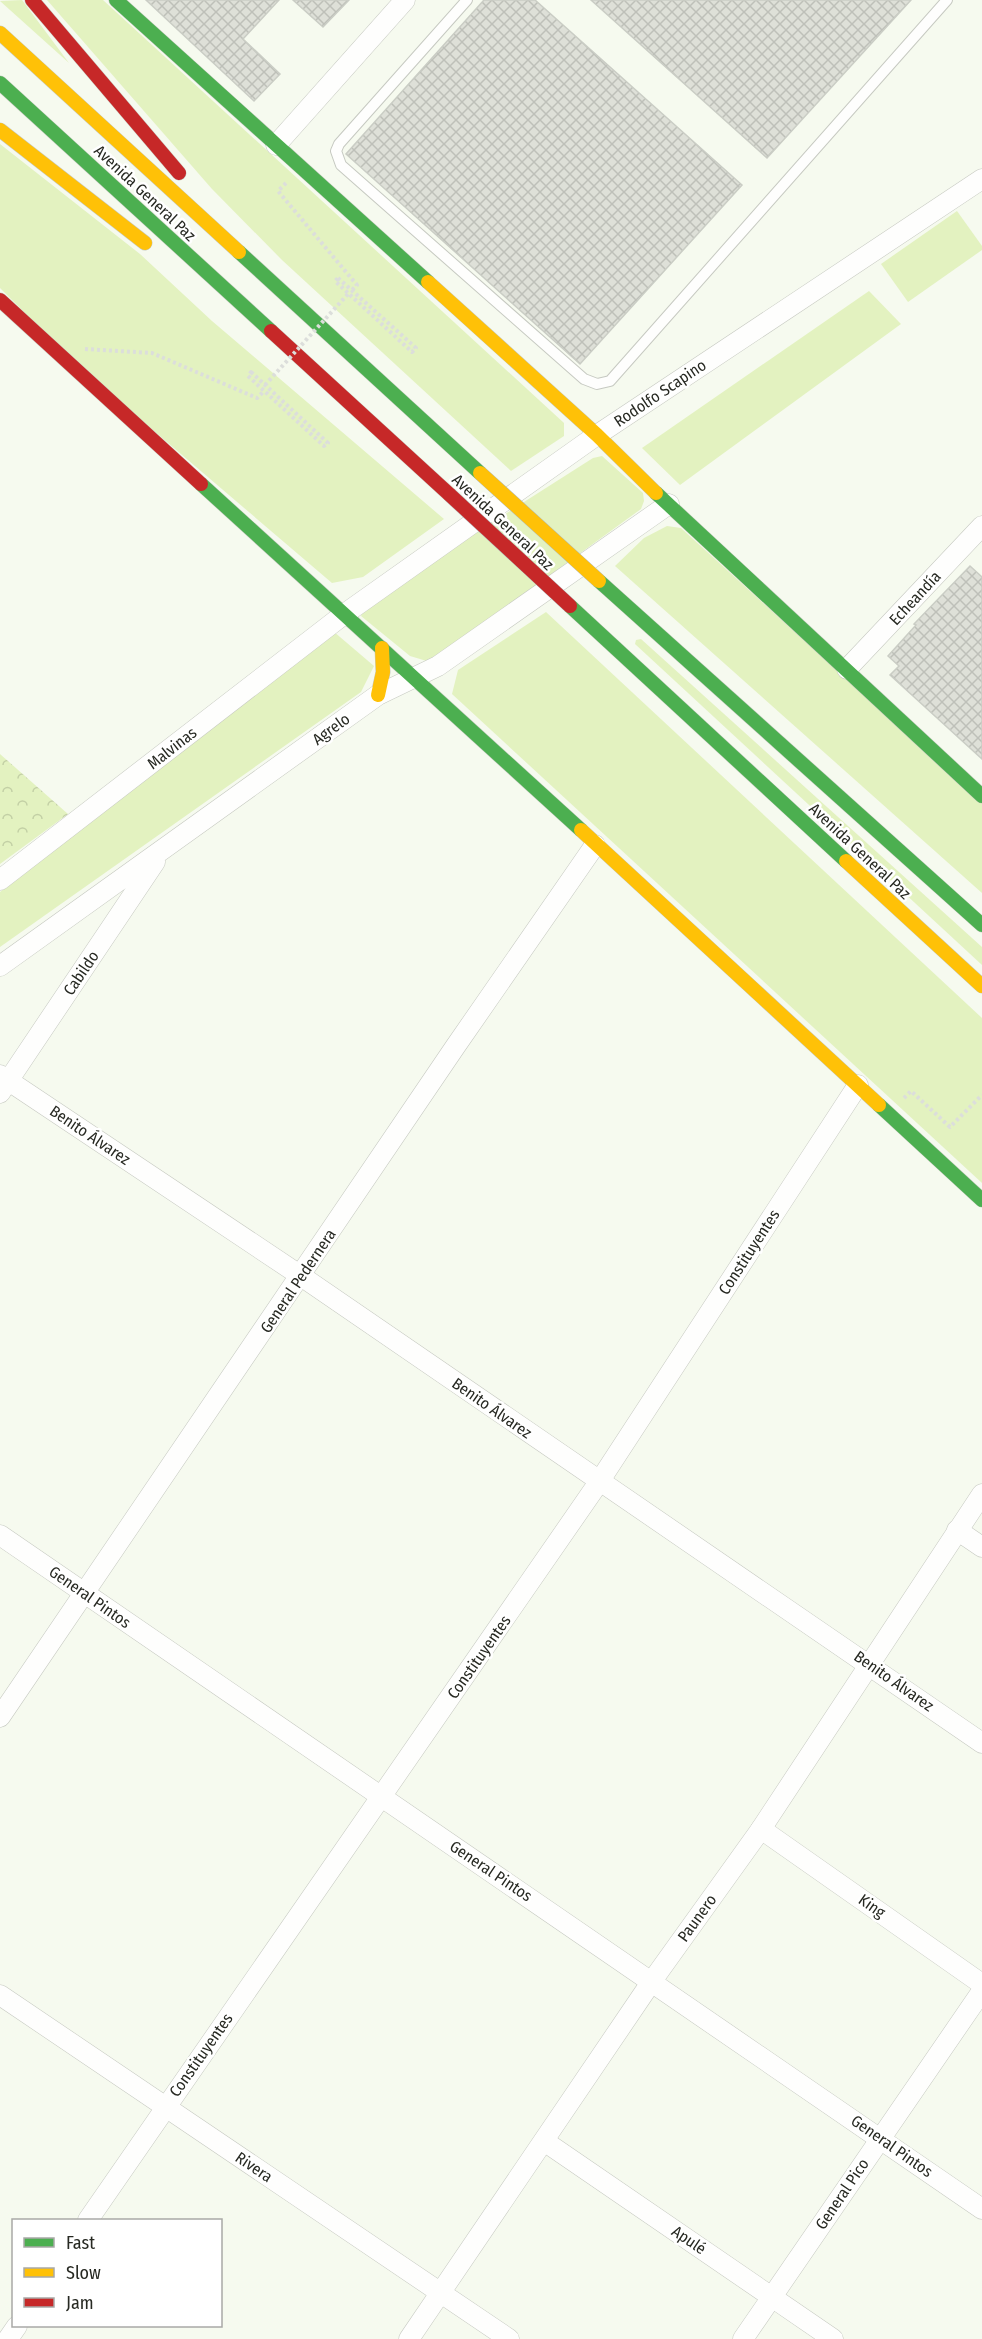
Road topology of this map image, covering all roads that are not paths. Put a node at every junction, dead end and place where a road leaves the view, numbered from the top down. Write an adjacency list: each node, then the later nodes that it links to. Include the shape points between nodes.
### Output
1 (32, 0): 12 (main road)
2 (116, 0): 9 (main road)
3 (405, 0): 9 (street)
4 (466, 0): 5 (lane, via 339,144 337,159 575,371 597,384 610,381)
5 (947, 0)
6 (0, 33): 12 (main road, Avenida General Paz)
7 (0, 83): 15 (main road, Avenida General Paz)
8 (0, 130): 11 (main road)
9 (276, 145): 16 (main road)
10 (982, 179): 16 (street, Rodolfo Scapino)
11 (152, 248)
12 (271, 282): 28 (main road, Avenida General Paz, bridge)
13 (198, 284): 15 (main road)
14 (0, 300): 19 (main road)
15 (327, 383): 30 (main road, Avenida General Paz, bridge)
16 (597, 435): 17 (main road); 19 (street, Rodolfo Scapino)
17 (669, 504): 21 (main road); 22 (street, Agrelo, via 438,666)
18 (982, 526): 21 (street, Echeandía)
19 (343, 615): 20 (main road); 27 (street, Malvinas)
20 (382, 648): 22 (main road); 23 (main road, via 384,672)
21 (848, 669): 24 (main road)
22 (413, 678): 23 (street, Agrelo); 25 (main road)
23 (378, 695): 26 (street, Agrelo)
24 (980, 790)
25 (595, 845): 32 (main road); 34 (street, General Pedernera)
26 (162, 853): 29 (street, Agrelo); 31 (street, Cabildo)
27 (0, 880)
28 (982, 925)
29 (0, 966)
30 (982, 986)
31 (3, 1083): 34 (street, Benito Álvarez)
32 (858, 1085): 33 (main road); 35 (street, Constituyentes)
33 (982, 1200)
34 (301, 1276): 35 (street, Benito Álvarez); 40 (street, General Pedernera)
35 (599, 1482): 41 (street, Benito Álvarez); 44 (street, Constituyentes)
36 (982, 1494): 37 (street, Paunero)
37 (957, 1530): 39 (street); 41 (street, Paunero)
38 (0, 1535): 40 (street, General Pintos)
39 (982, 1547)
40 (86, 1594): 42 (street, General Pedernera); 44 (street, General Pintos)
41 (870, 1664): 43 (street, Benito Álvarez); 45 (street, Paunero)
42 (0, 1717)
43 (982, 1743)
44 (382, 1797): 46 (street, General Pintos); 50 (street, Constituyentes)
45 (761, 1829): 46 (street, Paunero); 47 (street, King)
46 (652, 1981): 51 (street, General Pintos); 52 (street, Paunero)
47 (982, 1984)
48 (982, 1991): 51 (street, General Pico)
49 (0, 1995): 50 (street, Rivera)
50 (165, 2107): 54 (street, Constituyentes); 55 (street, Rivera)
51 (880, 2138): 53 (street, General Pintos); 56 (street, General Pico)
52 (544, 2141): 55 (street, Paunero); 56 (street, Apulé)
53 (982, 2209)
54 (89, 2219)
55 (441, 2292): 57 (street, Paunero); 58 (street, Rivera)
56 (772, 2297): 59 (street, General Pico); 60 (street, Apulé)
57 (409, 2339)
58 (508, 2339)
59 (743, 2339)
60 (833, 2339)

